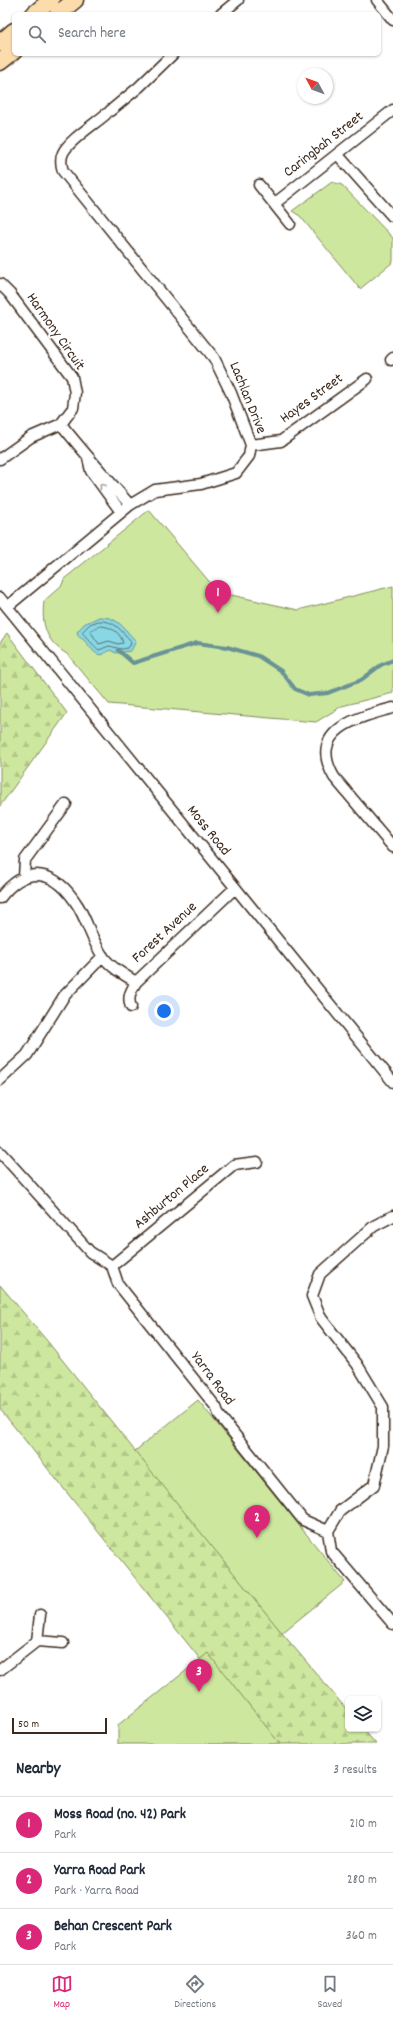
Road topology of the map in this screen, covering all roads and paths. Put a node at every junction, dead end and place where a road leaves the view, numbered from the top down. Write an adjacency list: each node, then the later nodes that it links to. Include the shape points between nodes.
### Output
1 (51, 0): 5 (main road)
2 (75, 0): 6 (main road)
3 (238, 0): 7 (street)
4 (376, 0): 8 (street)
5 (36, 12)
6 (60, 12)
7 (223, 12)
8 (393, 20)
9 (12, 33): 10 (main road)
10 (0, 43)
11 (12, 53): 13 (main road)
12 (171, 56): 23 (street, Lachlan Drive, via 139,87 68,145 60,161 63,171 214,358)
13 (0, 62)
14 (393, 110): 15 (street, Caringbah Street)
15 (338, 155): 17 (street, Caringbah Street); 18 (street)
16 (259, 185): 17 (street)
17 (274, 204): 19 (street)
18 (392, 216)
19 (290, 224)
20 (1, 287): 22 (street, Harmony Circuit, via 72,377 75,393 73,408)
21 (366, 379): 23 (street, Hayes Street, via 281,440)
22 (61, 424): 24 (street); 25 (street, Harmony Circuit, via 31,437)
23 (251, 445): 26 (street, Lachlan Drive, via 249,456 236,473 201,484 155,490)
24 (88, 458): 26 (street); 27 (street, one-way to 24, via 91,471)
25 (0, 459)
26 (130, 505): 27 (street, Lachlan Drive)
27 (121, 512): 29 (street, Lachlan Drive)
28 (0, 598): 29 (street, Moss Road)
29 (7, 607): 34 (street, Moss Road)
30 (393, 708): 32 (street, via 360,716 334,731 327,747 328,765 334,777)
31 (66, 804): 33 (street, via 25,860)
32 (393, 847)
33 (24, 877): 35 (street); 36 (street, via 31,874 44,875 66,890 78,906)
34 (235, 888): 37 (street, Forest Avenue); 40 (street, Moss Road)
35 (0, 898)
36 (102, 956): 37 (street, via 118,971); 39 (street, via 64,996 26,1055)
37 (136, 982): 38 (street, Forest Avenue, via 129,994)
38 (132, 1007)
39 (0, 1080)
40 (393, 1082)
41 (0, 1152): 44 (street, via 90,1252)
42 (257, 1162): 44 (street, Ashburton Place, via 234,1165)
43 (393, 1216): 45 (street, via 374,1226 320,1274 312,1296 321,1318 358,1364 383,1407 383,1446 374,1485 340,1511)
44 (112, 1266): 45 (street, Yarra Road, via 118,1284 303,1520)
45 (328, 1531): 47 (street, via 331,1551)
46 (40, 1615): 48 (street)
47 (393, 1624)
48 (37, 1641): 49 (street); 50 (street)
49 (63, 1643)
50 (0, 1670)

